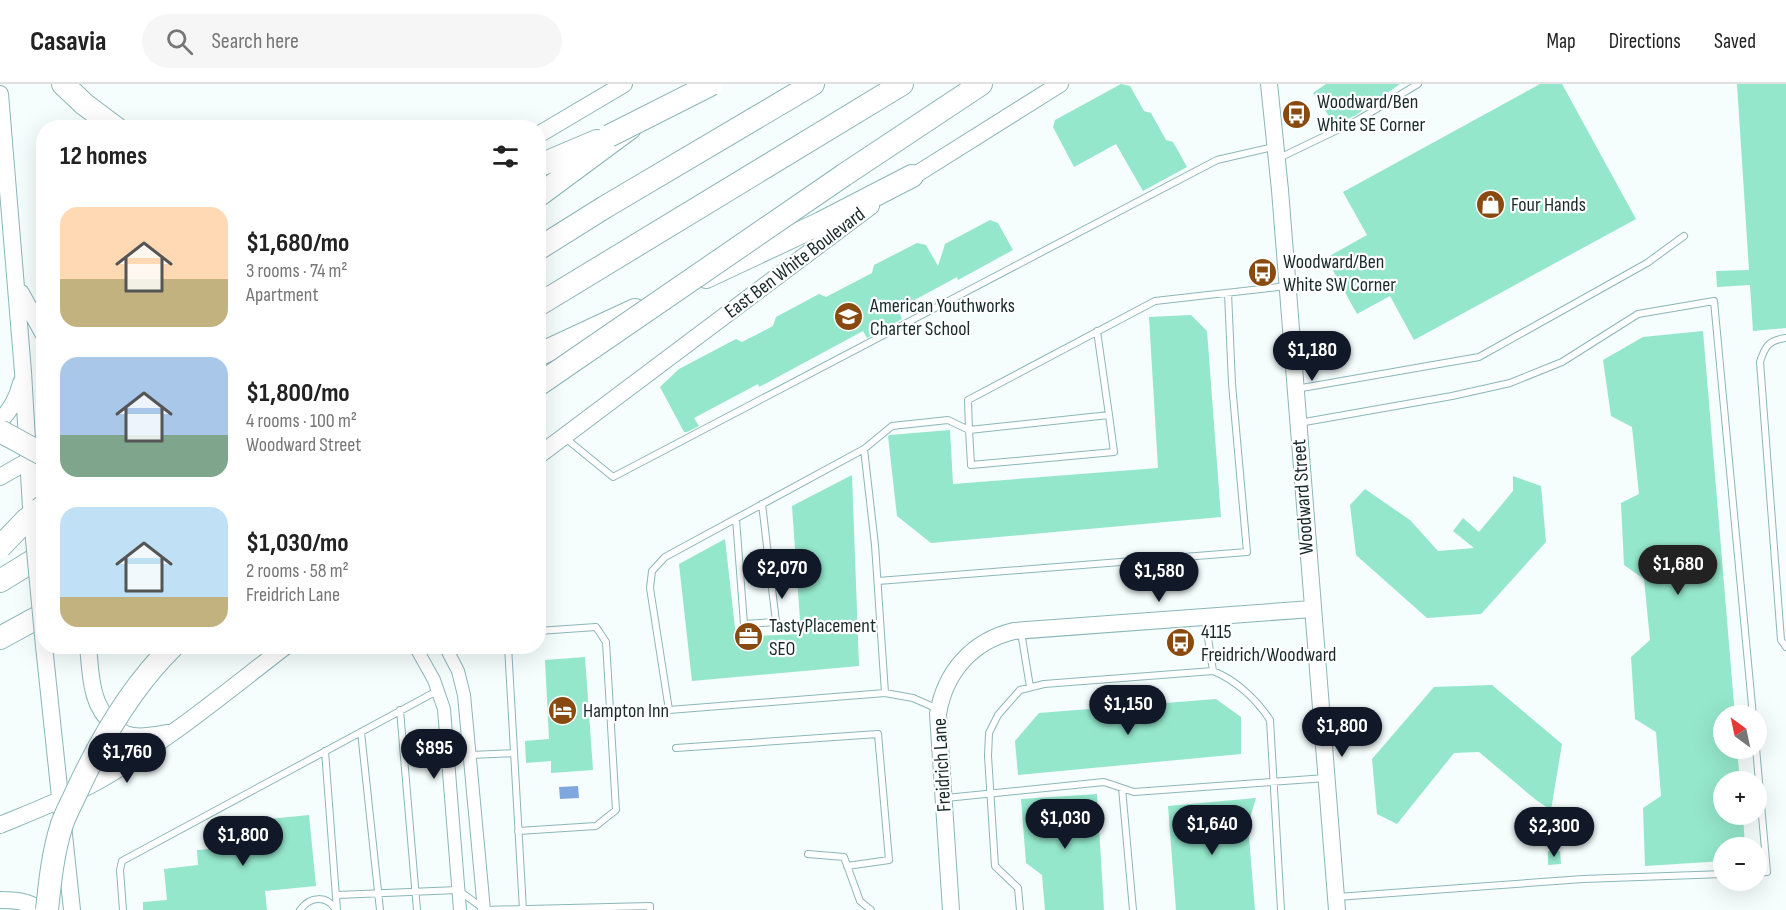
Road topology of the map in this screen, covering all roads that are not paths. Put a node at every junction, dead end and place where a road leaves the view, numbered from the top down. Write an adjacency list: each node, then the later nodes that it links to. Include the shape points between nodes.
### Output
1 (63, 84): 12 (highway)
2 (624, 84): 13 (main road)
3 (689, 84): 19 (highway)
4 (712, 84): 14 (highway, bridge)
5 (813, 84): 21 (highway)
6 (902, 84): 25 (highway)
7 (981, 84): 31 (highway, bridge)
8 (1060, 84): 18 (main road, East Ben White Boulevard)
9 (1269, 84): 15 (main road, Woodward Street)
10 (1418, 84): 15 (lane, via 1358,120)
11 (0, 94): 22 (main road)
12 (105, 120)
13 (546, 130)
14 (609, 136): 16 (highway); 17 (highway)
15 (1276, 153): 23 (main road, Woodward Street); 38 (lane, via 1216,160 613,477)
16 (546, 163)
17 (546, 176)
18 (912, 176): 29 (highway, via 821,223); 38 (main road, East Ben White Boulevard)
19 (546, 190)
20 (1684, 236): 32 (lane, via 1647,263 1479,357)
21 (546, 244)
22 (17, 284): 26 (main road); 30 (main road)
23 (1287, 286): 24 (lane); 32 (main road, Woodward Street)
24 (1228, 293): 27 (lane, via 1155,301); 51 (lane, via 1247,552)
25 (546, 300)
26 (36, 323)
27 (1096, 331): 33 (lane); 36 (lane, via 968,400)
28 (1786, 338): 58 (lane, via 1774,339 1764,349 1761,362 1781,640)
29 (546, 351)
30 (23, 372): 34 (main road, via 18,396); 39 (main road)
31 (546, 380)
32 (1295, 389): 35 (main road, Woodward Street)
33 (1109, 415): 36 (lane); 36 (lane, via 1114,452 971,465)
34 (0, 421)
35 (1298, 423): 52 (main road, Woodward Street); 70 (lane, via 1510,383 1562,362 1638,314 1713,301)
36 (969, 430): 40 (lane, via 948,420 892,426)
37 (0, 431): 42 (highway, bridge)
38 (563, 437): 41 (main road, East Ben White Boulevard)
39 (36, 445)
40 (864, 449): 45 (lane); 51 (lane)
41 (546, 450)
42 (36, 455)
43 (36, 457): 44 (main road)
44 (0, 477)
45 (762, 504): 47 (lane); 47 (lane, via 776,622 744,624)
46 (36, 508): 48 (highway, bridge)
47 (736, 519): 69 (lane, via 665,557 652,571 650,588 669,710)
48 (0, 547)
49 (36, 559): 50 (highway)
50 (0, 581)
51 (878, 581): 69 (lane)
52 (1312, 609): 53 (main road, Freidrich Lane); 80 (main road, Woodward Street)
53 (1205, 617): 56 (main road, Freidrich Lane); 66 (lane)
54 (36, 618): 57 (highway)
55 (546, 630): 87 (lane, via 596,627 606,642 616,810 596,826)
56 (1021, 631): 67 (lane); 72 (main road, Freidrich Lane, via 995,637 967,656 947,682)
57 (0, 638)
58 (1786, 647)
59 (45, 654): 85 (main road)
60 (89, 654): 73 (main road, via 92,687 109,721 124,734)
61 (165, 654): 100 (highway, bridge, via 119,713 89,764 62,825)
62 (275, 654): 73 (main road)
63 (420, 654): 68 (street)
64 (449, 654): 78 (street, via 464,695)
65 (508, 654): 77 (lane)
66 (1213, 671): 67 (lane); 81 (lane, via 1228,677 1270,720)
67 (1030, 687): 83 (lane, via 1020,690 998,715 989,733)
68 (438, 691): 71 (lane); 92 (street, via 444,709)
69 (885, 693): 72 (lane, via 913,698)
70 (1752, 705)
71 (400, 710): 74 (lane); 93 (lane)
72 (939, 710): 84 (main road, Freidrich Lane)
73 (172, 732): 85 (main road, via 100,780)
74 (361, 732): 76 (lane); 94 (lane)
75 (676, 748): 90 (lane, via 879,734 889,860)
76 (325, 751): 95 (lane); 102 (lane, via 122,861)
77 (513, 753): 78 (lane); 87 (lane)
78 (471, 755): 108 (street)
79 (1757, 759): 88 (lane)
80 (1326, 778): 81 (lane); 97 (main road, Woodward Street)
81 (1273, 782): 82 (lane, via 1134,792); 114 (lane)
82 (1122, 788): 83 (lane, via 1104,782); 113 (lane)
83 (991, 793): 84 (lane); 112 (lane, via 995,866 1017,888)
84 (943, 798): 111 (main road, Freidrich Lane)
85 (60, 800): 86 (main road); 101 (main road)
86 (0, 825)
87 (518, 831): 98 (lane)
88 (1764, 837)
89 (808, 854): 90 (lane, via 844,857)
90 (847, 866): 110 (lane, via 860,901)
91 (1713, 874): 97 (lane, via 1583,879)
92 (458, 890): 93 (lane); 107 (street); 108 (lane)
93 (415, 891): 94 (lane); 106 (lane)
94 (378, 893): 95 (lane); 105 (lane)
95 (337, 895): 104 (lane)
96 (0, 900): 99 (main road, via 18,900)
97 (1337, 904)
98 (523, 909): 108 (lane); 109 (lane, via 650,906)
99 (40, 910)
100 (47, 910)
101 (72, 910)
102 (123, 910)
103 (300, 910): 104 (lane, via 318,898 330,902)
104 (337, 910)
105 (380, 910)
106 (417, 910)
107 (460, 910)
108 (484, 910)
109 (650, 910)
110 (871, 910)
111 (948, 910)
112 (1020, 910)
113 (1133, 910)
114 (1281, 910)

